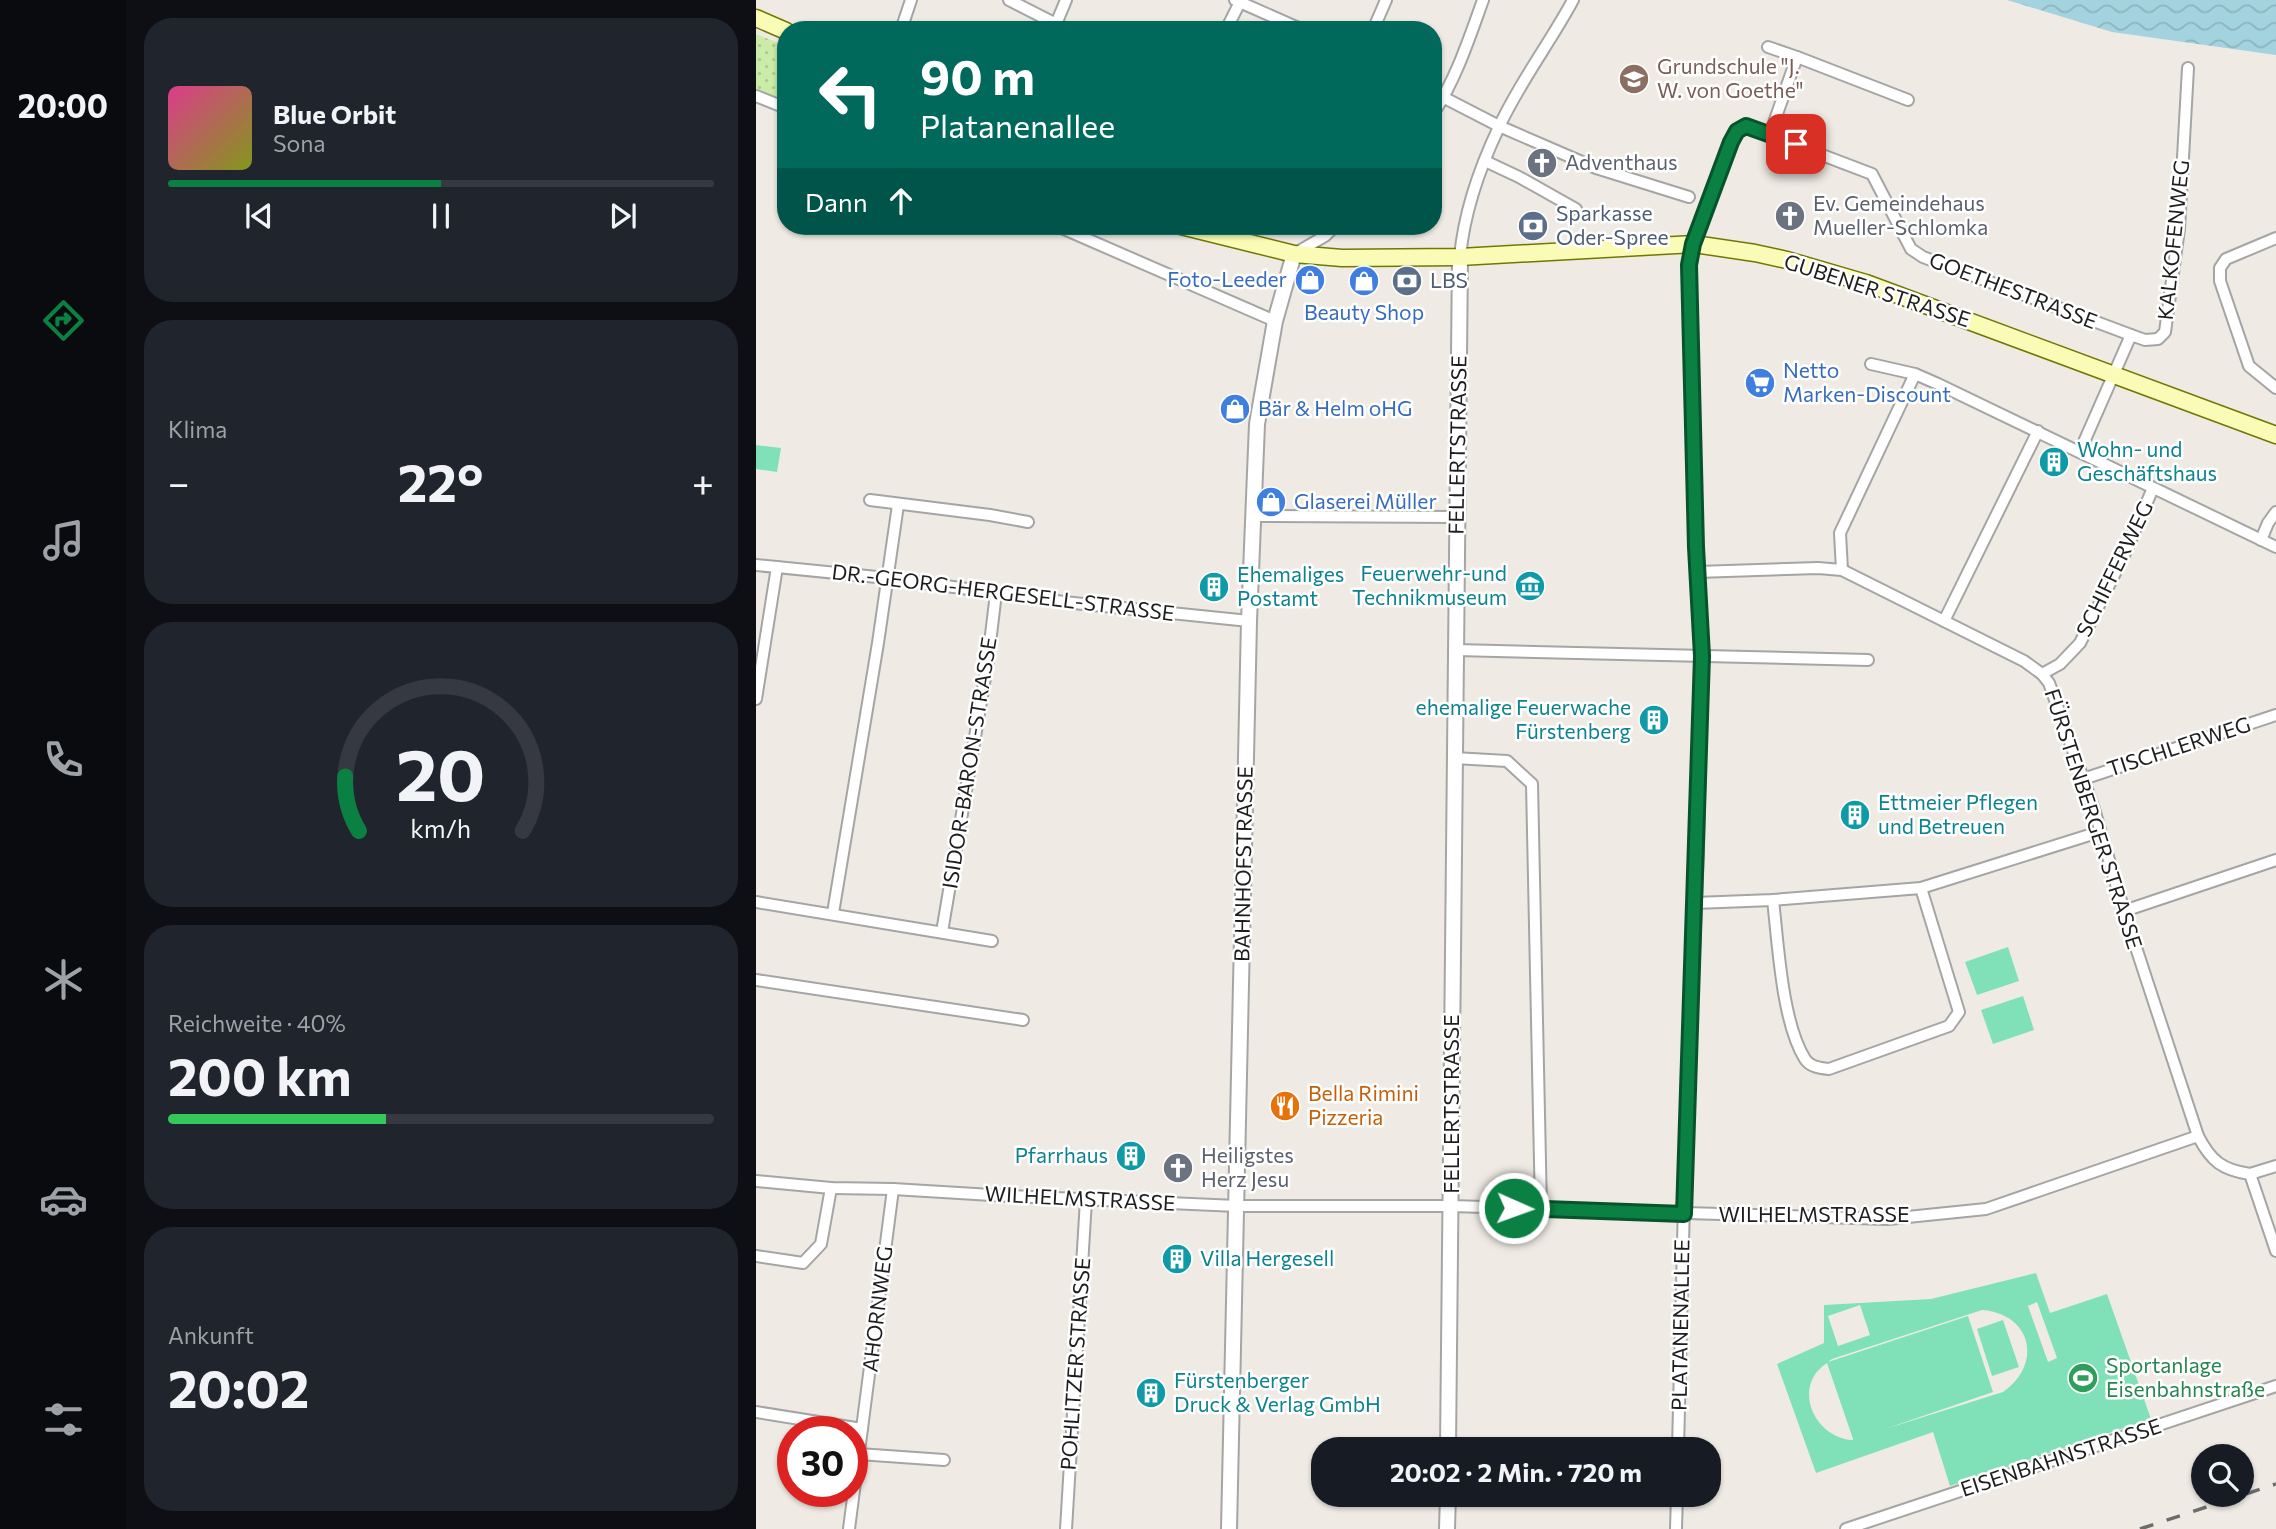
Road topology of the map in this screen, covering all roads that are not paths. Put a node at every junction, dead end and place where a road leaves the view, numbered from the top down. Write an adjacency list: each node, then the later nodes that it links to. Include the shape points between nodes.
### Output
1 (911, 0): 9 (street)
2 (1009, 0): 10 (street)
3 (1066, 0): 11 (street)
4 (1386, 0): 14 (street)
5 (1483, 0): 20 (street)
6 (1573, 0): 24 (street)
7 (1238, 1): 12 (street); 13 (street)
8 (756, 18): 15 (main road)
9 (904, 21)
10 (1052, 21)
11 (1057, 21)
12 (1230, 21)
13 (1283, 21)
14 (1377, 21)
15 (777, 27)
16 (1768, 47): 17 (street)
17 (1797, 57): 22 (street); 25 (street)
18 (2189, 68): 37 (street, KALKOFENWEG, via 2179,229 2165,332 2158,339)
19 (756, 96): 23 (street)
20 (1444, 97): 21 (street); 24 (street)
21 (1442, 100)
22 (1908, 100)
23 (777, 104)
24 (1499, 125): 26 (street); 27 (street, via 1596,169)
25 (1770, 134): 33 (street, GOETHESTRASSE, via 1746,126 1734,136); 37 (street, GOETHESTRASSE, via 1872,174 1912,249 1923,257)
26 (1485, 161): 28 (street); 35 (street)
27 (1689, 197)
28 (1576, 209)
29 (1078, 235): 36 (street)
30 (1217, 235): 34 (main road, GUBENER STRASSE)
31 (1326, 235): 34 (street)
32 (2276, 238): 41 (street, via 2226,258 2220,281 2249,366)
33 (1693, 244): 35 (main road, GUBENER STRASSE); 40 (main road, GUBENER STRASSE, via 1776,257 1830,272); 57 (street, via 1689,265)
34 (1294, 254): 35 (main road, GUBENER STRASSE, via 1353,259); 36 (street, BAHNHOFSTRASSE)
35 (1460, 257): 50 (street, FELLERTSTRASSE)
36 (1275, 321): 49 (street, BAHNHOFSTRASSE, via 1256,424)
37 (2131, 335): 40 (street, KALKOFENWEG)
38 (1871, 364): 39 (street)
39 (1915, 374): 42 (street); 56 (street, via 1840,533)
40 (2115, 375): 43 (main road, GUBENER STRASSE); 44 (street, KALKOFENWEG)
41 (2276, 388)
42 (2038, 431): 44 (street); 61 (street)
43 (2276, 435)
44 (2080, 451): 45 (street)
45 (2153, 488): 52 (street); 65 (street, SCHIFFERWEG, via 2080,643 2060,664)
46 (870, 500): 47 (street)
47 (898, 505): 51 (street); 58 (street)
48 (2276, 512): 52 (street)
49 (1253, 516): 50 (street); 60 (street, BAHNHOFSTRASSE)
50 (1457, 517): 62 (street, FELLERTSTRASSE)
51 (1028, 522)
52 (2261, 540): 53 (street)
53 (2276, 547)
54 (756, 565): 55 (street, DR.-GEORG-HERGESELL-STRASSE)
55 (777, 567): 58 (street, DR.-GEORG-HERGESELL-STRASSE); 66 (street)
56 (1842, 570): 57 (street, FÜRSTENBERGER STRASSE); 61 (street, FÜRSTENBERGER STRASSE)
57 (1697, 572): 63 (street)
58 (887, 578): 59 (street, DR.-GEORG-HERGESELL-STRASSE); 77 (street)
59 (996, 593): 60 (street, DR.-GEORG-HERGESELL-STRASSE); 78 (street, ISIDOR-BARON-STRASSE)
60 (1249, 621): 89 (street, BAHNHOFSTRASSE)
61 (1944, 621): 65 (street, FÜRSTENBERGER STRASSE)
62 (1456, 650): 63 (street); 68 (street, FELLERTSTRASSE)
63 (1702, 656): 64 (street); 75 (street, PLATANENALLEE)
64 (1868, 660)
65 (2042, 674): 69 (street, FÜRSTENBERGER STRASSE)
66 (756, 699)
67 (2276, 715): 69 (street, TISCHLERWEG)
68 (1454, 758): 90 (street, FELLERTSTRASSE); 91 (street, via 1507,761 1532,784)
69 (2083, 779): 70 (street, FÜRSTENBERGER STRASSE)
70 (2099, 832): 72 (street); 76 (street, FÜRSTENBERGER STRASSE)
71 (2276, 860): 76 (street)
72 (1922, 888): 73 (street); 73 (street, via 1959,1012 1949,1026 1829,1069 1806,1061 1794,1033 1783,989)
73 (1773, 900): 75 (street)
74 (756, 902): 77 (street)
75 (1695, 903): 92 (street, PLATANENALLEE)
76 (2124, 911): 82 (street, FÜRSTENBERGER STRASSE)
77 (833, 913): 78 (street)
78 (942, 932): 79 (street)
79 (992, 941)
80 (756, 980): 81 (street)
81 (1023, 1020)
82 (2198, 1136): 84 (street, FÜRSTENBERGER STRASSE, via 2215,1160 2231,1171); 92 (street, WILHELMSTRASSE, via 1986,1209 1888,1219)
83 (2276, 1166): 84 (street)
84 (2250, 1174): 93 (street)
85 (756, 1181): 86 (street, WILHELMSTRASSE)
86 (831, 1188): 87 (street, WILHELMSTRASSE); 94 (street, via 821,1244 803,1263)
87 (893, 1189): 88 (street, WILHELMSTRASSE); 98 (street, AHORNWEG)
88 (1086, 1200): 89 (street, WILHELMSTRASSE); 107 (street, POHLITZER STRASSE)
89 (1237, 1206): 90 (street, WILHELMSTRASSE); 108 (street, BAHNHOFSTRASSE)
90 (1451, 1206): 91 (street, WILHELMSTRASSE); 99 (street, FELLERTSTRASSE)
91 (1541, 1209): 92 (street, WILHELMSTRASSE)
92 (1684, 1214): 100 (street, PLATANENALLEE)
93 (2276, 1251)
94 (756, 1256)
95 (2276, 1386): 111 (street, EISENBAHNSTRASSE)
96 (756, 1412): 97 (street)
97 (781, 1416)
98 (864, 1416)
99 (1448, 1437)
100 (1678, 1437)
101 (868, 1455): 102 (street)
102 (944, 1460)
103 (852, 1507): 106 (street, AHORNWEG)
104 (1448, 1507): 109 (street)
105 (1677, 1507): 110 (street)
106 (849, 1529)
107 (1066, 1529)
108 (1229, 1529)
109 (1447, 1529)
110 (1676, 1529)
111 (1846, 1529)

